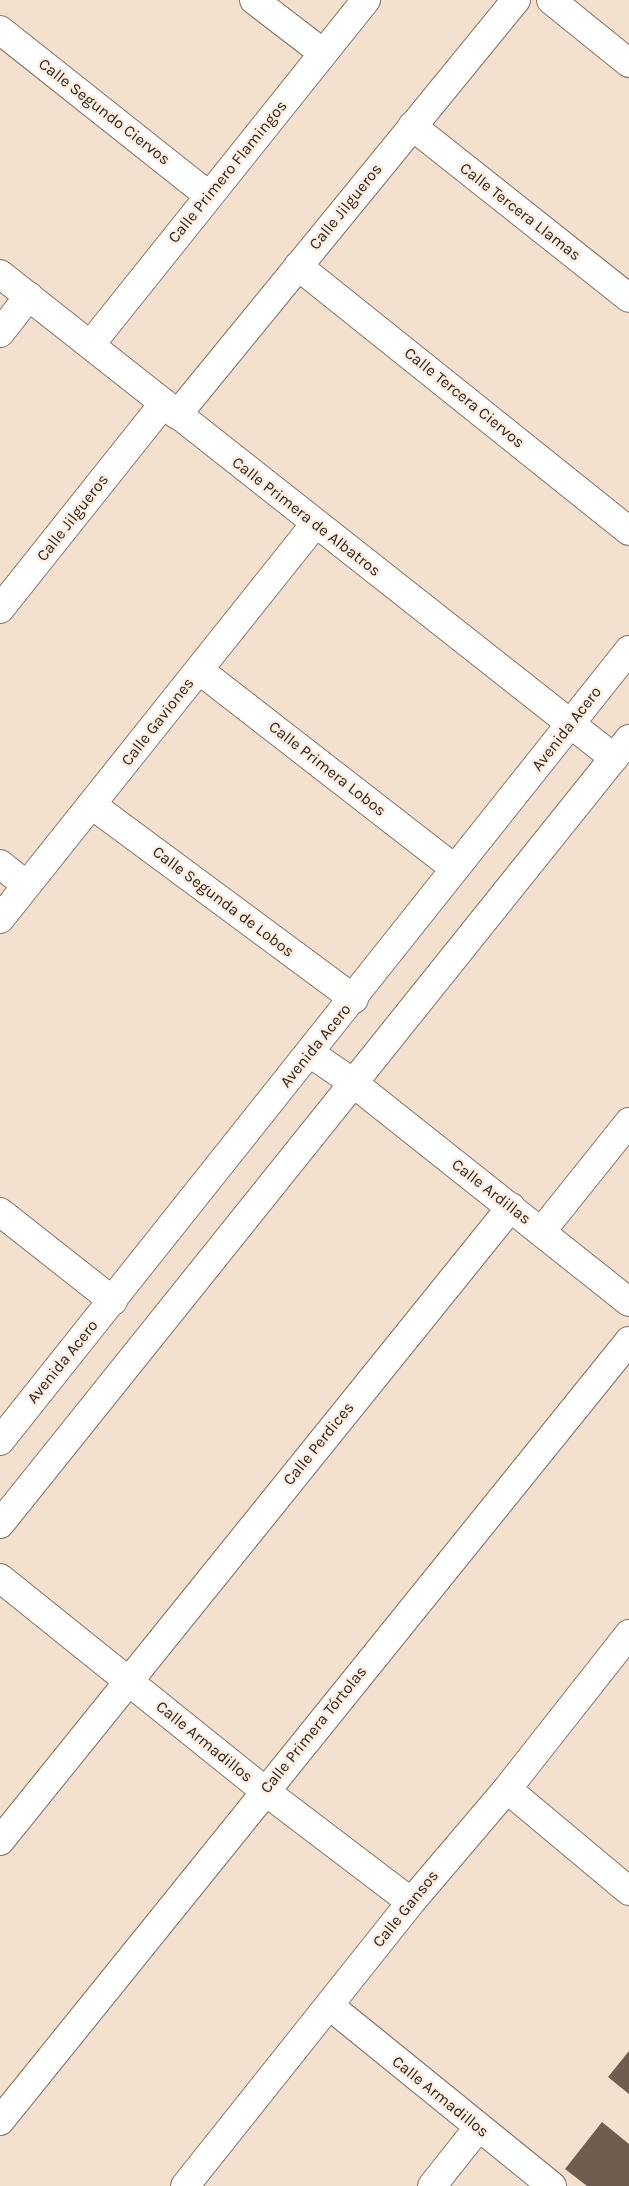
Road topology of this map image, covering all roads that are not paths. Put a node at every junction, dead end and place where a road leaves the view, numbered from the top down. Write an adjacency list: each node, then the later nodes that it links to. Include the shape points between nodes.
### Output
1 (254, 0): 6 (street)
2 (366, 0): 6 (street, Calle Primero Flamingos)
3 (516, 0): 8 (street, Calle Jilgueros)
4 (551, 0): 7 (street)
5 (0, 30): 9 (street, Calle Segundo Ciervos)
6 (323, 53): 9 (street, Calle Primero Flamingos)
7 (629, 63)
8 (412, 126): 10 (street, Calle Jilgueros); 13 (street, Calle Tercera Llamas)
9 (208, 195): 15 (street, Calle Primero Flamingos)
10 (298, 266): 16 (street, Calle Jilgueros); 18 (street, Calle Tercera Ciervos)
11 (0, 274): 12 (street, Calle Primera de Albatros)
12 (29, 296): 14 (street); 15 (street, Calle Primera de Albatros)
13 (629, 298)
14 (0, 333)
15 (91, 344): 16 (street, Calle Primera de Albatros)
16 (171, 409): 17 (street, Calle Primera de Albatros); 19 (street, Calle Jilgueros)
17 (315, 524): 21 (street, Calle Gaviones); 22 (street, Calle Primera de Albatros)
18 (629, 531)
19 (0, 609)
20 (629, 650): 22 (street, Avenida Acero)
21 (199, 670): 24 (street, Calle Gaviones); 26 (street, Calle Primera Lobos)
22 (571, 725): 23 (street, Calle Primera de Albatros); 26 (street, Avenida Acero)
23 (621, 748): 31 (street)
24 (92, 805): 27 (street, Calle Gaviones); 29 (street, Calle Segunda de Lobos)
25 (0, 864): 27 (street)
26 (454, 868): 29 (street, Avenida Acero)
27 (26, 886): 28 (street, Calle Gaviones)
28 (0, 919)
29 (354, 999): 30 (street, Avenida Acero)
30 (310, 1053): 31 (street, Calle Ardillas); 36 (street, Avenida Acero)
31 (352, 1082): 33 (street, Calle Ardillas); 40 (street)
32 (629, 1122): 35 (street)
33 (511, 1207): 35 (street, Calle Ardillas); 43 (street, Calle Perdices)
34 (0, 1212): 36 (street)
35 (541, 1232): 37 (street, Calle Ardillas)
36 (112, 1301): 39 (street, Avenida Acero)
37 (629, 1302)
38 (629, 1341): 45 (street, Calle Primera Tórtolas)
39 (2, 1435)
40 (0, 1524)
41 (0, 1578): 43 (street, Calle Armadillos)
42 (629, 1634): 44 (street, Calle Gansos)
43 (128, 1681): 45 (street, Calle Armadillos); 46 (street, Calle Perdices)
44 (507, 1789): 47 (street); 48 (street, Calle Gansos)
45 (265, 1791): 48 (street, Calle Armadillos); 50 (street, Calle Primera Tórtolas)
46 (0, 1841)
47 (629, 1891)
48 (411, 1902): 49 (street, Calle Gansos)
49 (330, 2006): 51 (street, Calle Armadillos); 52 (street, Calle Gansos)
50 (0, 2121)
51 (478, 2128): 53 (street); 54 (street, Calle Armadillos)
52 (185, 2186)
53 (432, 2186)
54 (552, 2186)

